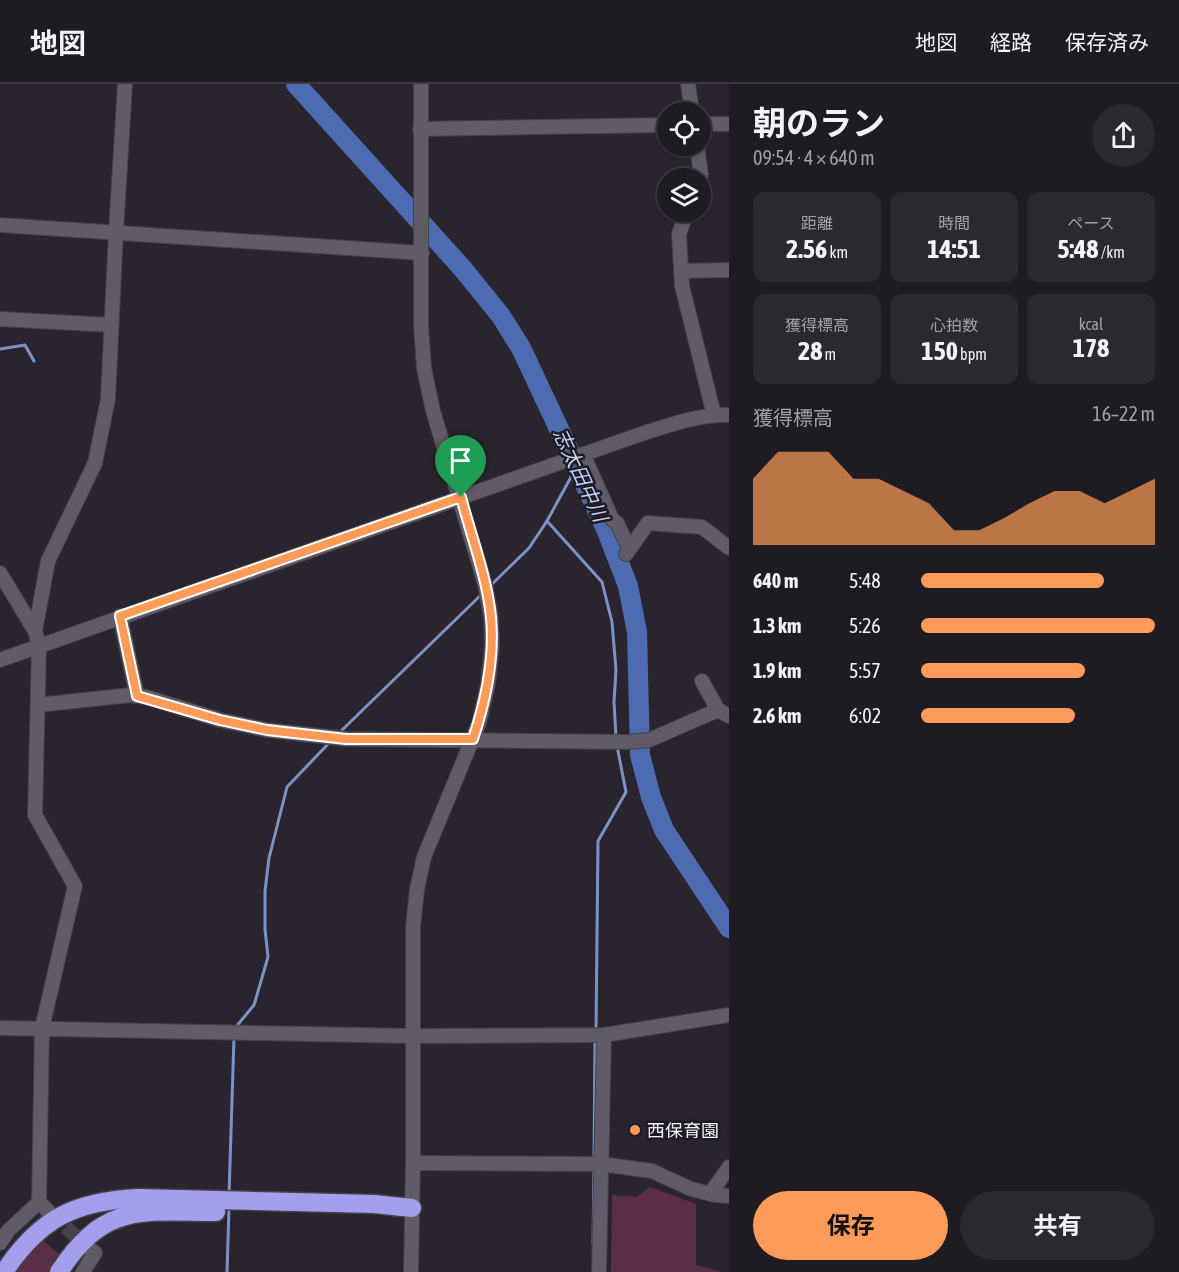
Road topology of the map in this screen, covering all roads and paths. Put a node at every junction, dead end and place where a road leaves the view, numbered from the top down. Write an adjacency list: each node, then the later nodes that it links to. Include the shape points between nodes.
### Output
1 (125, 84): 11 (street)
2 (421, 84): 8 (street)
3 (688, 84): 4 (street)
4 (691, 102)
5 (711, 124): 6 (street)
6 (729, 124)
7 (657, 125): 8 (street)
8 (420, 129): 12 (street)
9 (683, 222): 14 (street, via 679,234)
10 (0, 225): 11 (street)
11 (116, 232): 12 (street); 16 (street)
12 (422, 253): 20 (street, via 424,368 433,411)
13 (729, 270): 14 (street)
14 (681, 271): 17 (street)
15 (0, 319): 16 (street)
16 (111, 325): 24 (street, via 108,399 95,463 48,561)
17 (714, 415): 18 (street); 19 (street, via 676,423)
18 (729, 415)
19 (581, 455): 20 (street); 21 (street, via 627,551 648,523 702,527)
20 (461, 497): 23 (street); 30 (street, via 491,617 488,684)
21 (729, 549)
22 (0, 573): 24 (street)
23 (120, 616): 24 (street); 27 (street)
24 (37, 638): 25 (street); 28 (street)
25 (0, 660)
26 (702, 681): 29 (street)
27 (137, 696): 28 (street); 30 (street, via 267,730 346,739)
28 (38, 705): 33 (street, via 36,815 75,886)
29 (723, 713): 30 (street, via 649,741)
30 (473, 739): 35 (street, via 424,856 417,889 413,927)
31 (729, 1016): 34 (street)
32 (0, 1028): 33 (street)
33 (42, 1028): 35 (street); 42 (street, via 44,1207 8,1231)
34 (604, 1035): 35 (street); 37 (street)
35 (414, 1036): 36 (street)
36 (413, 1163): 37 (street); 41 (street)
37 (602, 1164): 39 (street, via 652,1170); 48 (street)
38 (729, 1167): 39 (street)
39 (710, 1194): 40 (street)
40 (729, 1196)
41 (412, 1208): 44 (highway, via 139,1198 100,1201 45,1224); 45 (highway, via 374,1214 125,1215 87,1237); 47 (street)
42 (0, 1243)
43 (89, 1248): 46 (street, via 95,1253)
44 (4, 1272)
45 (59, 1272)
46 (83, 1272)
47 (411, 1272)
48 (599, 1272)

